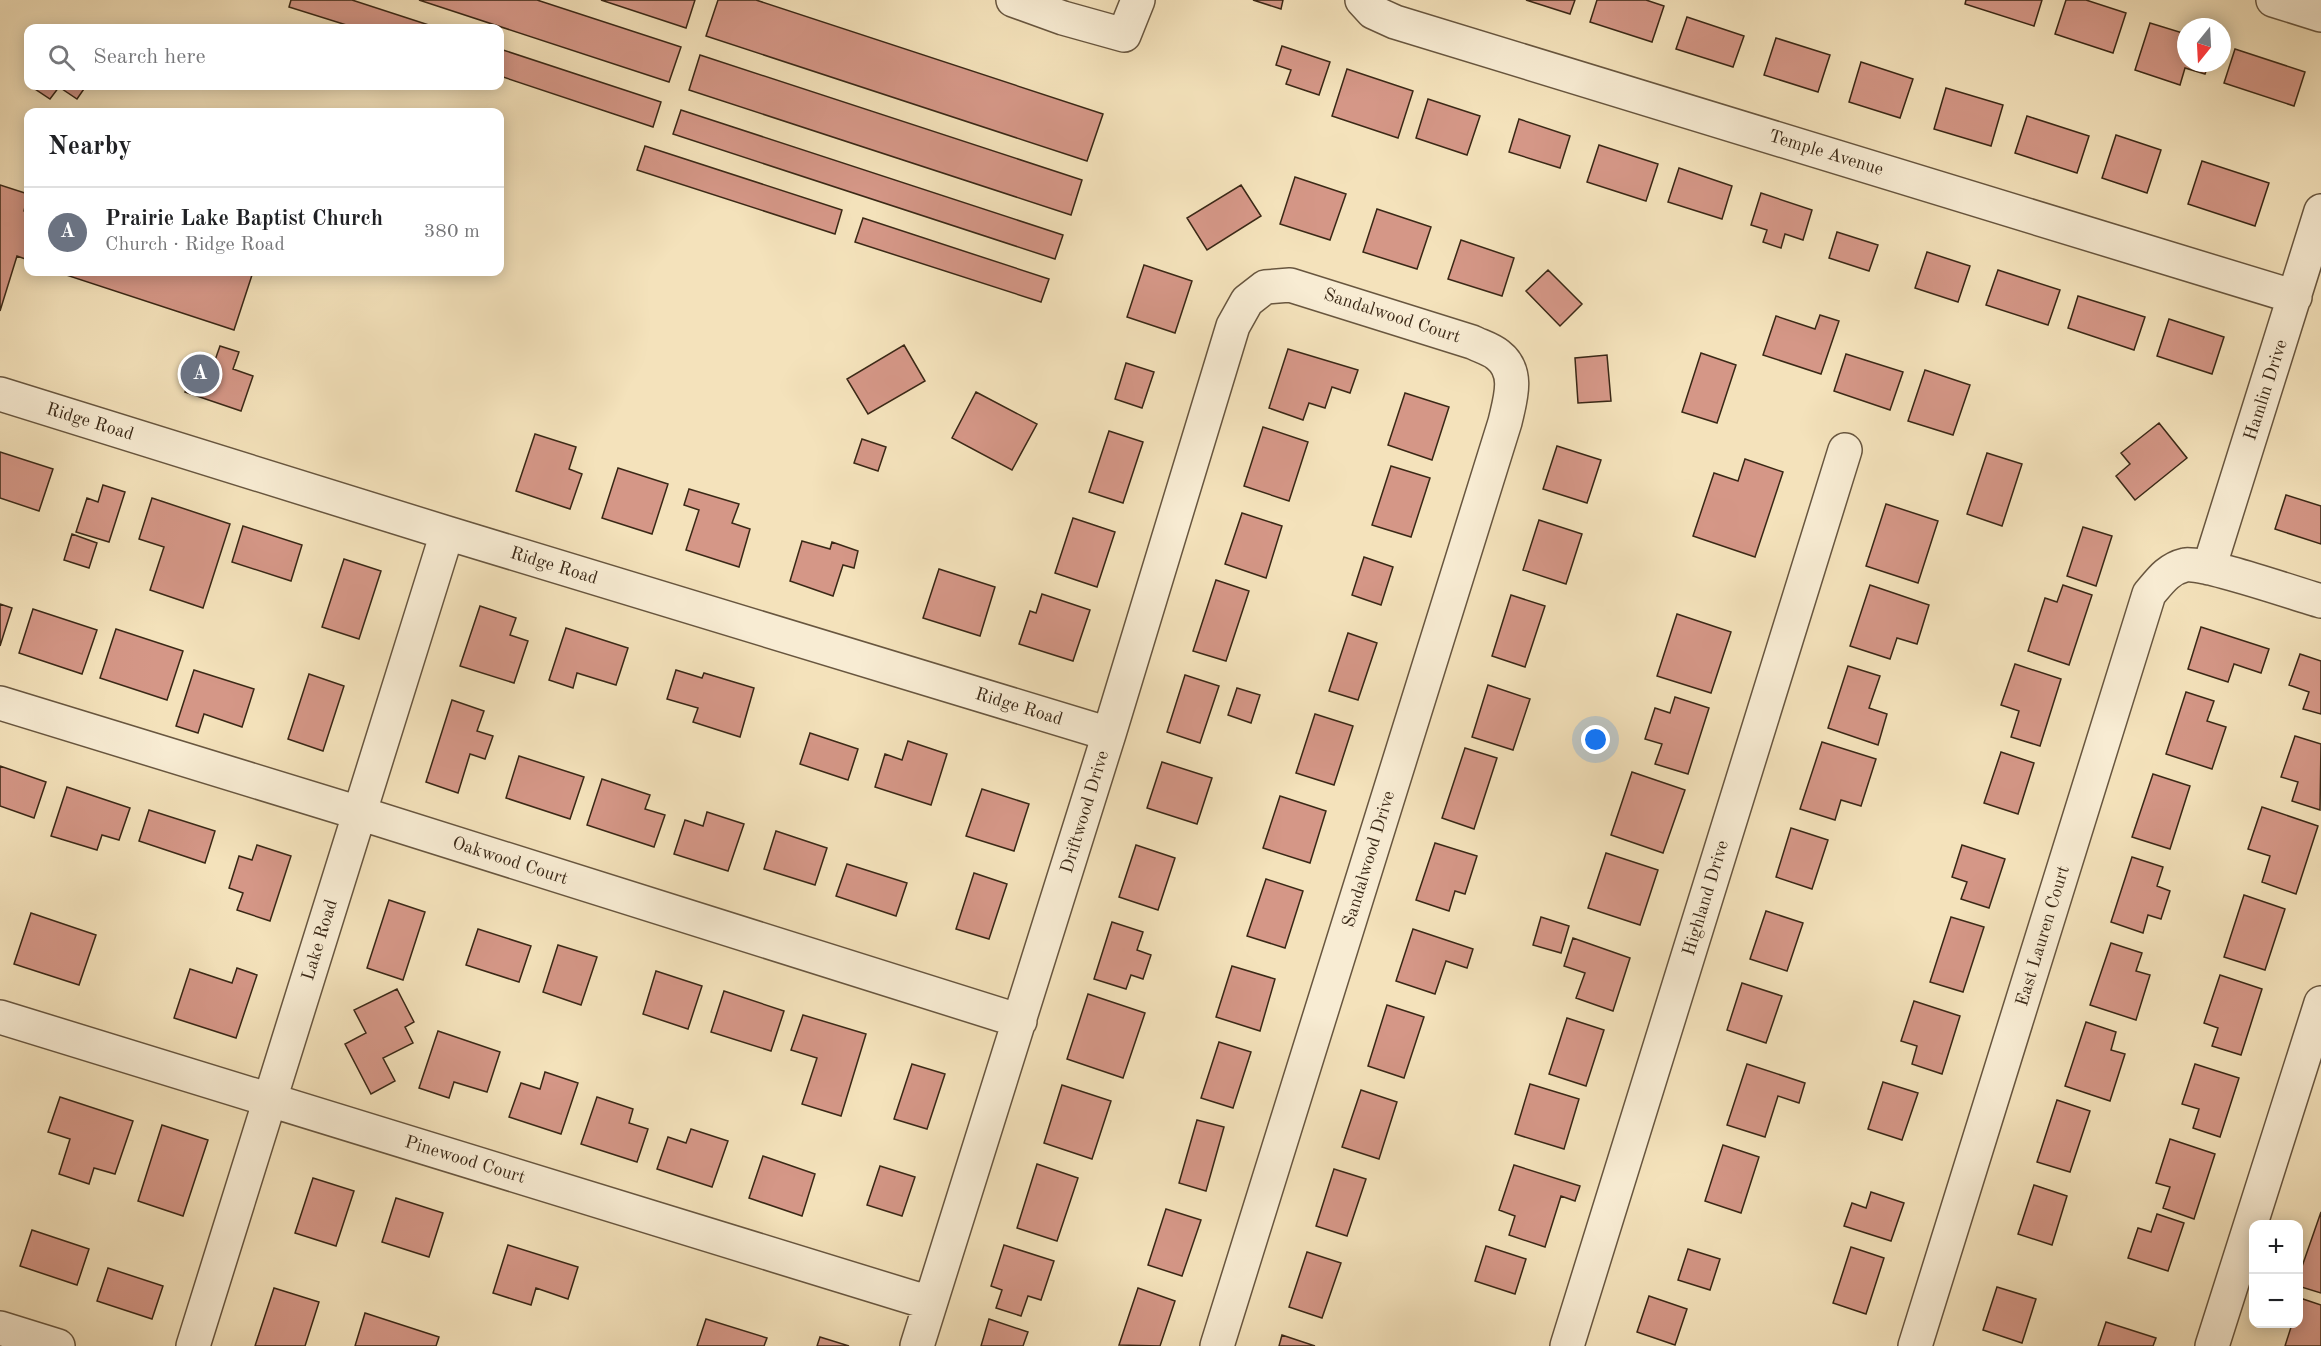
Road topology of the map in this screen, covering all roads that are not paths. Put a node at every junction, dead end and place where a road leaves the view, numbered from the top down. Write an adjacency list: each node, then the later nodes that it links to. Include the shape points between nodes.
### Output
1 (1013, 0): 5 (street)
2 (1138, 0): 5 (street, via 1124,35)
3 (1362, 0): 9 (street, Temple Avenue, via 1373,12 1395,22)
4 (2273, 0): 6 (street)
5 (1067, 9)
6 (2321, 15)
7 (2321, 211): 9 (street, Hamlin Drive)
8 (1265, 287): 10 (street, Sandalwood Court, via 1290,285 1313,291 1472,342 1499,356); 17 (street, Driftwood Drive, via 1247,301 1233,326)
9 (2295, 297): 14 (street, Hamlin Drive)
10 (1509, 370): 28 (street, Sandalwood Drive, via 1513,387 1505,422)
11 (0, 394): 13 (street, Ridge Road)
12 (1845, 450): 29 (street, Highland Drive)
13 (447, 533): 17 (street, Ridge Road); 18 (street, Lake Road)
14 (2209, 568): 15 (street, East Lauren Court); 30 (street, East Lauren Court, via 2187,565 2168,572 2149,594)
15 (2321, 601)
16 (0, 703): 18 (street, Oakwood Court)
17 (1109, 734): 21 (street, Driftwood Drive)
18 (359, 813): 21 (street, Oakwood Court); 22 (street, Lake Road)
19 (2321, 1003): 31 (street)
20 (0, 1017): 22 (street, Pinewood Court)
21 (1020, 1021): 23 (street, Driftwood Drive)
22 (270, 1100): 23 (street, Pinewood Court); 26 (street, Lake Road)
23 (930, 1303): 27 (street, Driftwood Drive)
24 (0, 1328): 25 (street)
25 (58, 1346)
26 (193, 1346)
27 (917, 1346)
28 (1217, 1346)
29 (1567, 1346)
30 (1915, 1346)
31 (2212, 1346)

